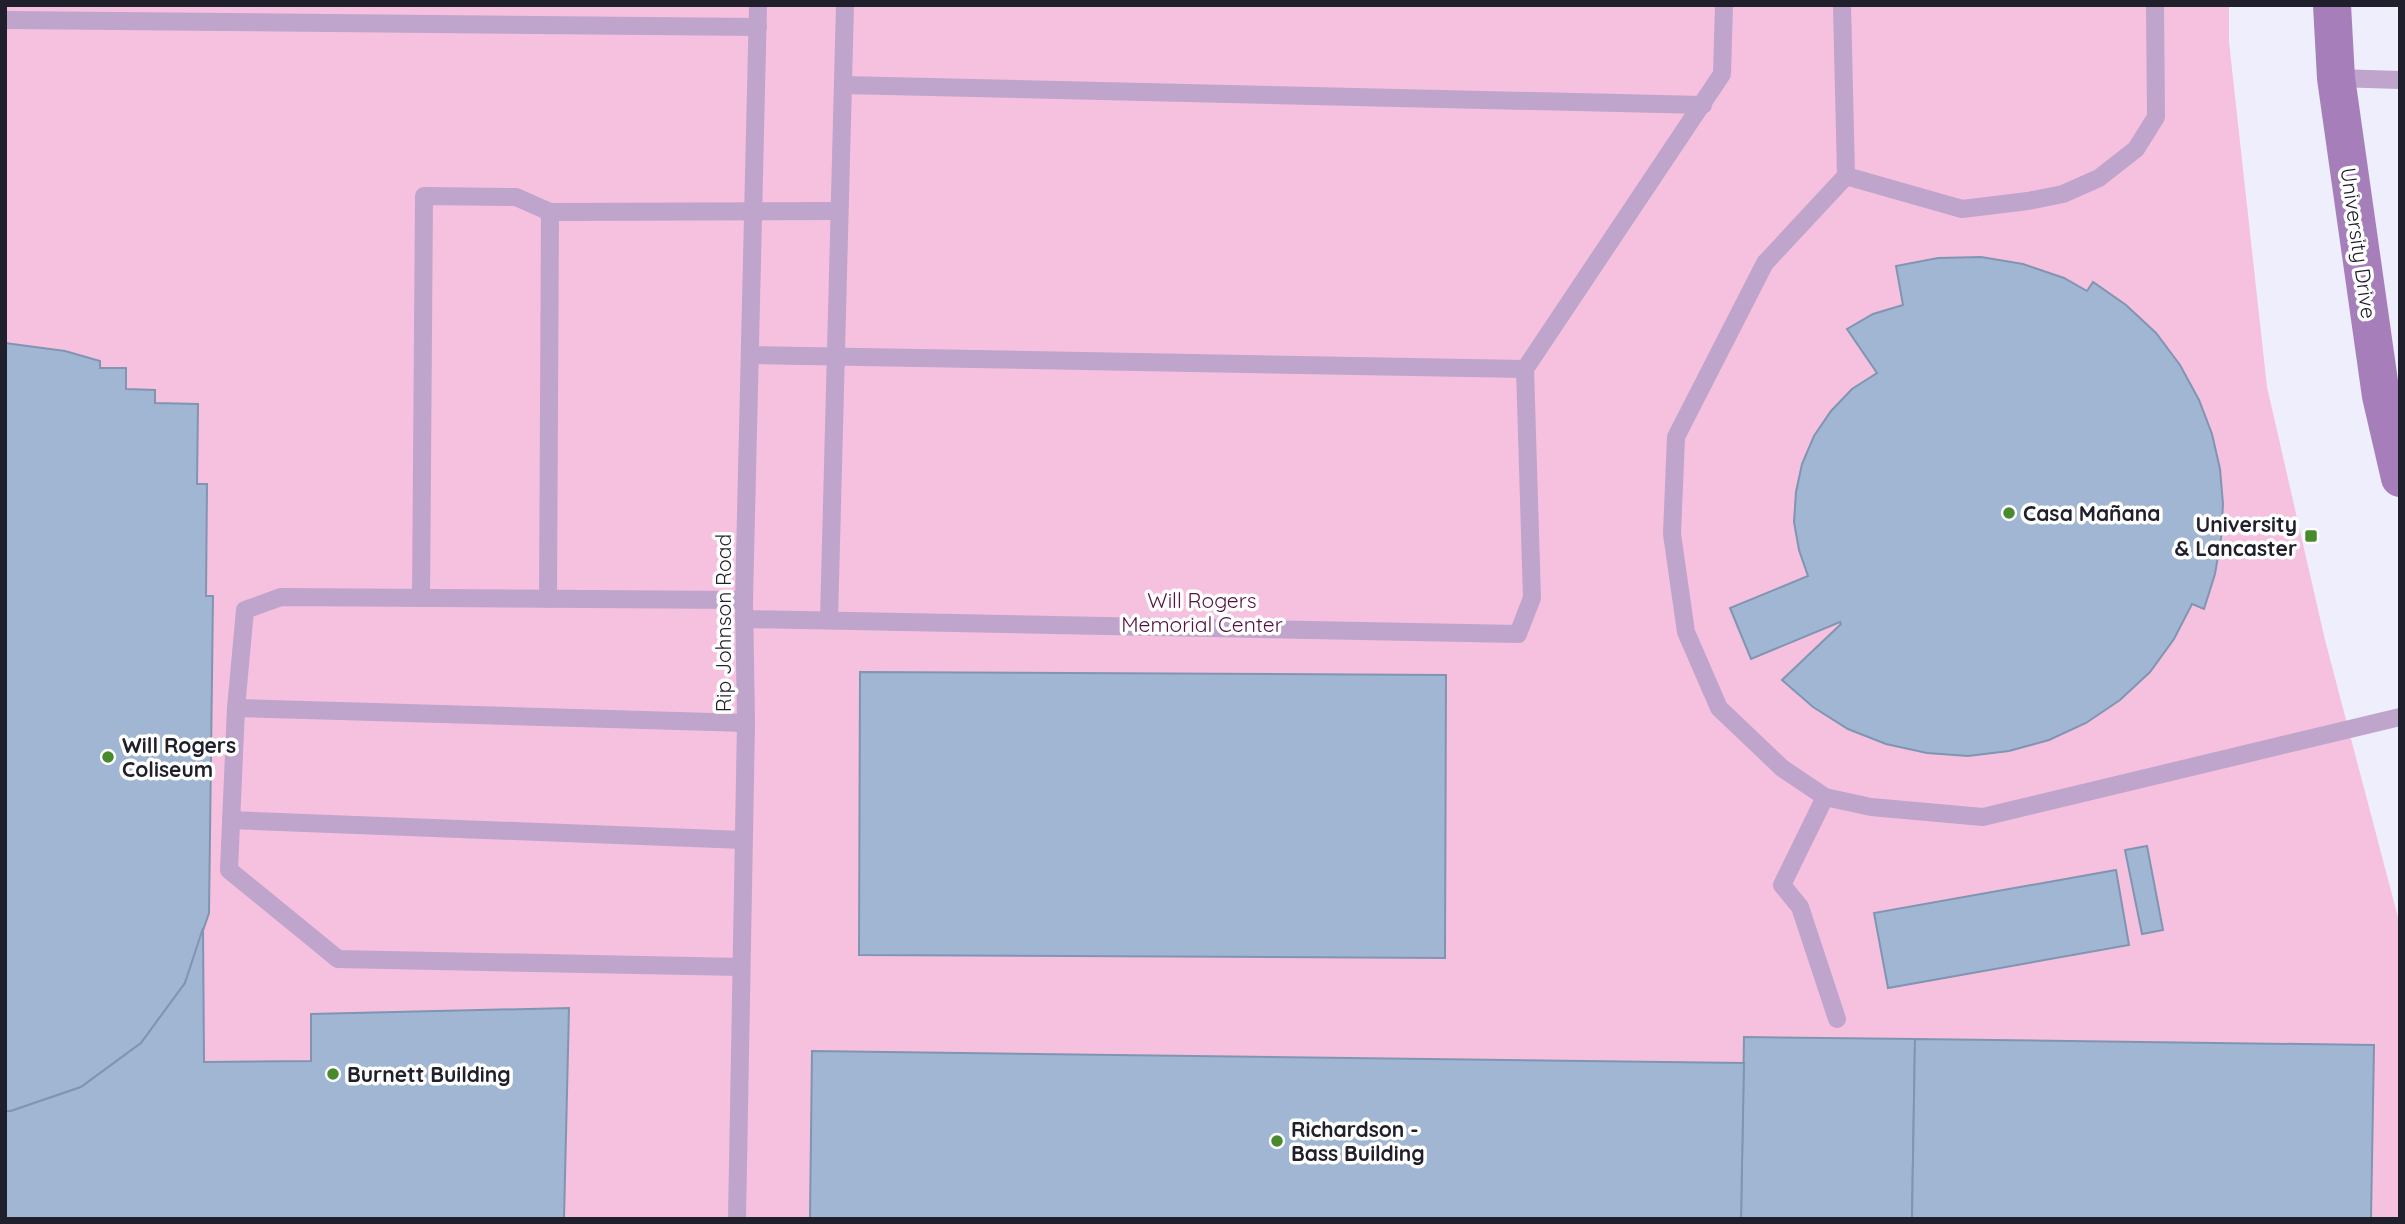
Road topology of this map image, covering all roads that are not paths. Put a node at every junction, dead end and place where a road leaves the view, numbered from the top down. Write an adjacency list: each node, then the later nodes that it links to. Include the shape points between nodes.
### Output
1 (758, 5): 8 (lane, Rip Johnson Road)
2 (845, 5): 11 (lane)
3 (1724, 5): 12 (lane, via 1723,74)
4 (1842, 5): 13 (lane)
5 (2155, 5): 13 (lane, via 2156,117 2136,149 2099,178 2063,194 1962,209)
6 (2332, 5): 9 (main road, University Drive)
7 (5, 20): 8 (lane)
8 (758, 27): 14 (lane, Rip Johnson Road)
9 (2336, 78): 10 (lane); 20 (main road, University Drive, via 2381,396)
10 (2400, 79)
11 (843, 86): 12 (lane); 15 (lane)
12 (1703, 105): 19 (lane)
13 (1846, 176): 29 (lane, via 1765,264 1676,437 1672,534 1686,632 1719,708 1782,768)
14 (754, 211): 15 (lane); 16 (lane); 17 (lane, Rip Johnson Road)
15 (839, 211): 18 (lane)
16 (550, 212): 21 (lane, via 516,197 424,196); 22 (lane)
17 (750, 355): 18 (lane); 23 (lane, Rip Johnson Road)
18 (836, 356): 19 (lane); 25 (lane)
19 (1525, 369): 25 (lane, via 1532,598 1518,634)
20 (2400, 478)
21 (421, 598): 22 (lane); 26 (lane, via 281,597 246,610)
22 (548, 599): 23 (lane)
23 (744, 600): 24 (lane, Rip Johnson Road)
24 (744, 619): 25 (lane); 28 (lane, Rip Johnson Road)
25 (829, 620)
26 (236, 708): 28 (lane); 30 (lane)
27 (2400, 717): 29 (lane, via 1983,817 1871,807)
28 (746, 723): 31 (lane, Rip Johnson Road)
29 (1825, 797): 33 (lane, via 1782,885 1800,907)
30 (231, 820): 31 (lane); 32 (lane, via 229,870 338,959)
31 (743, 840): 32 (lane, Rip Johnson Road)
32 (741, 967): 34 (lane, Rip Johnson Road)
33 (1837, 1019)
34 (737, 1219)

